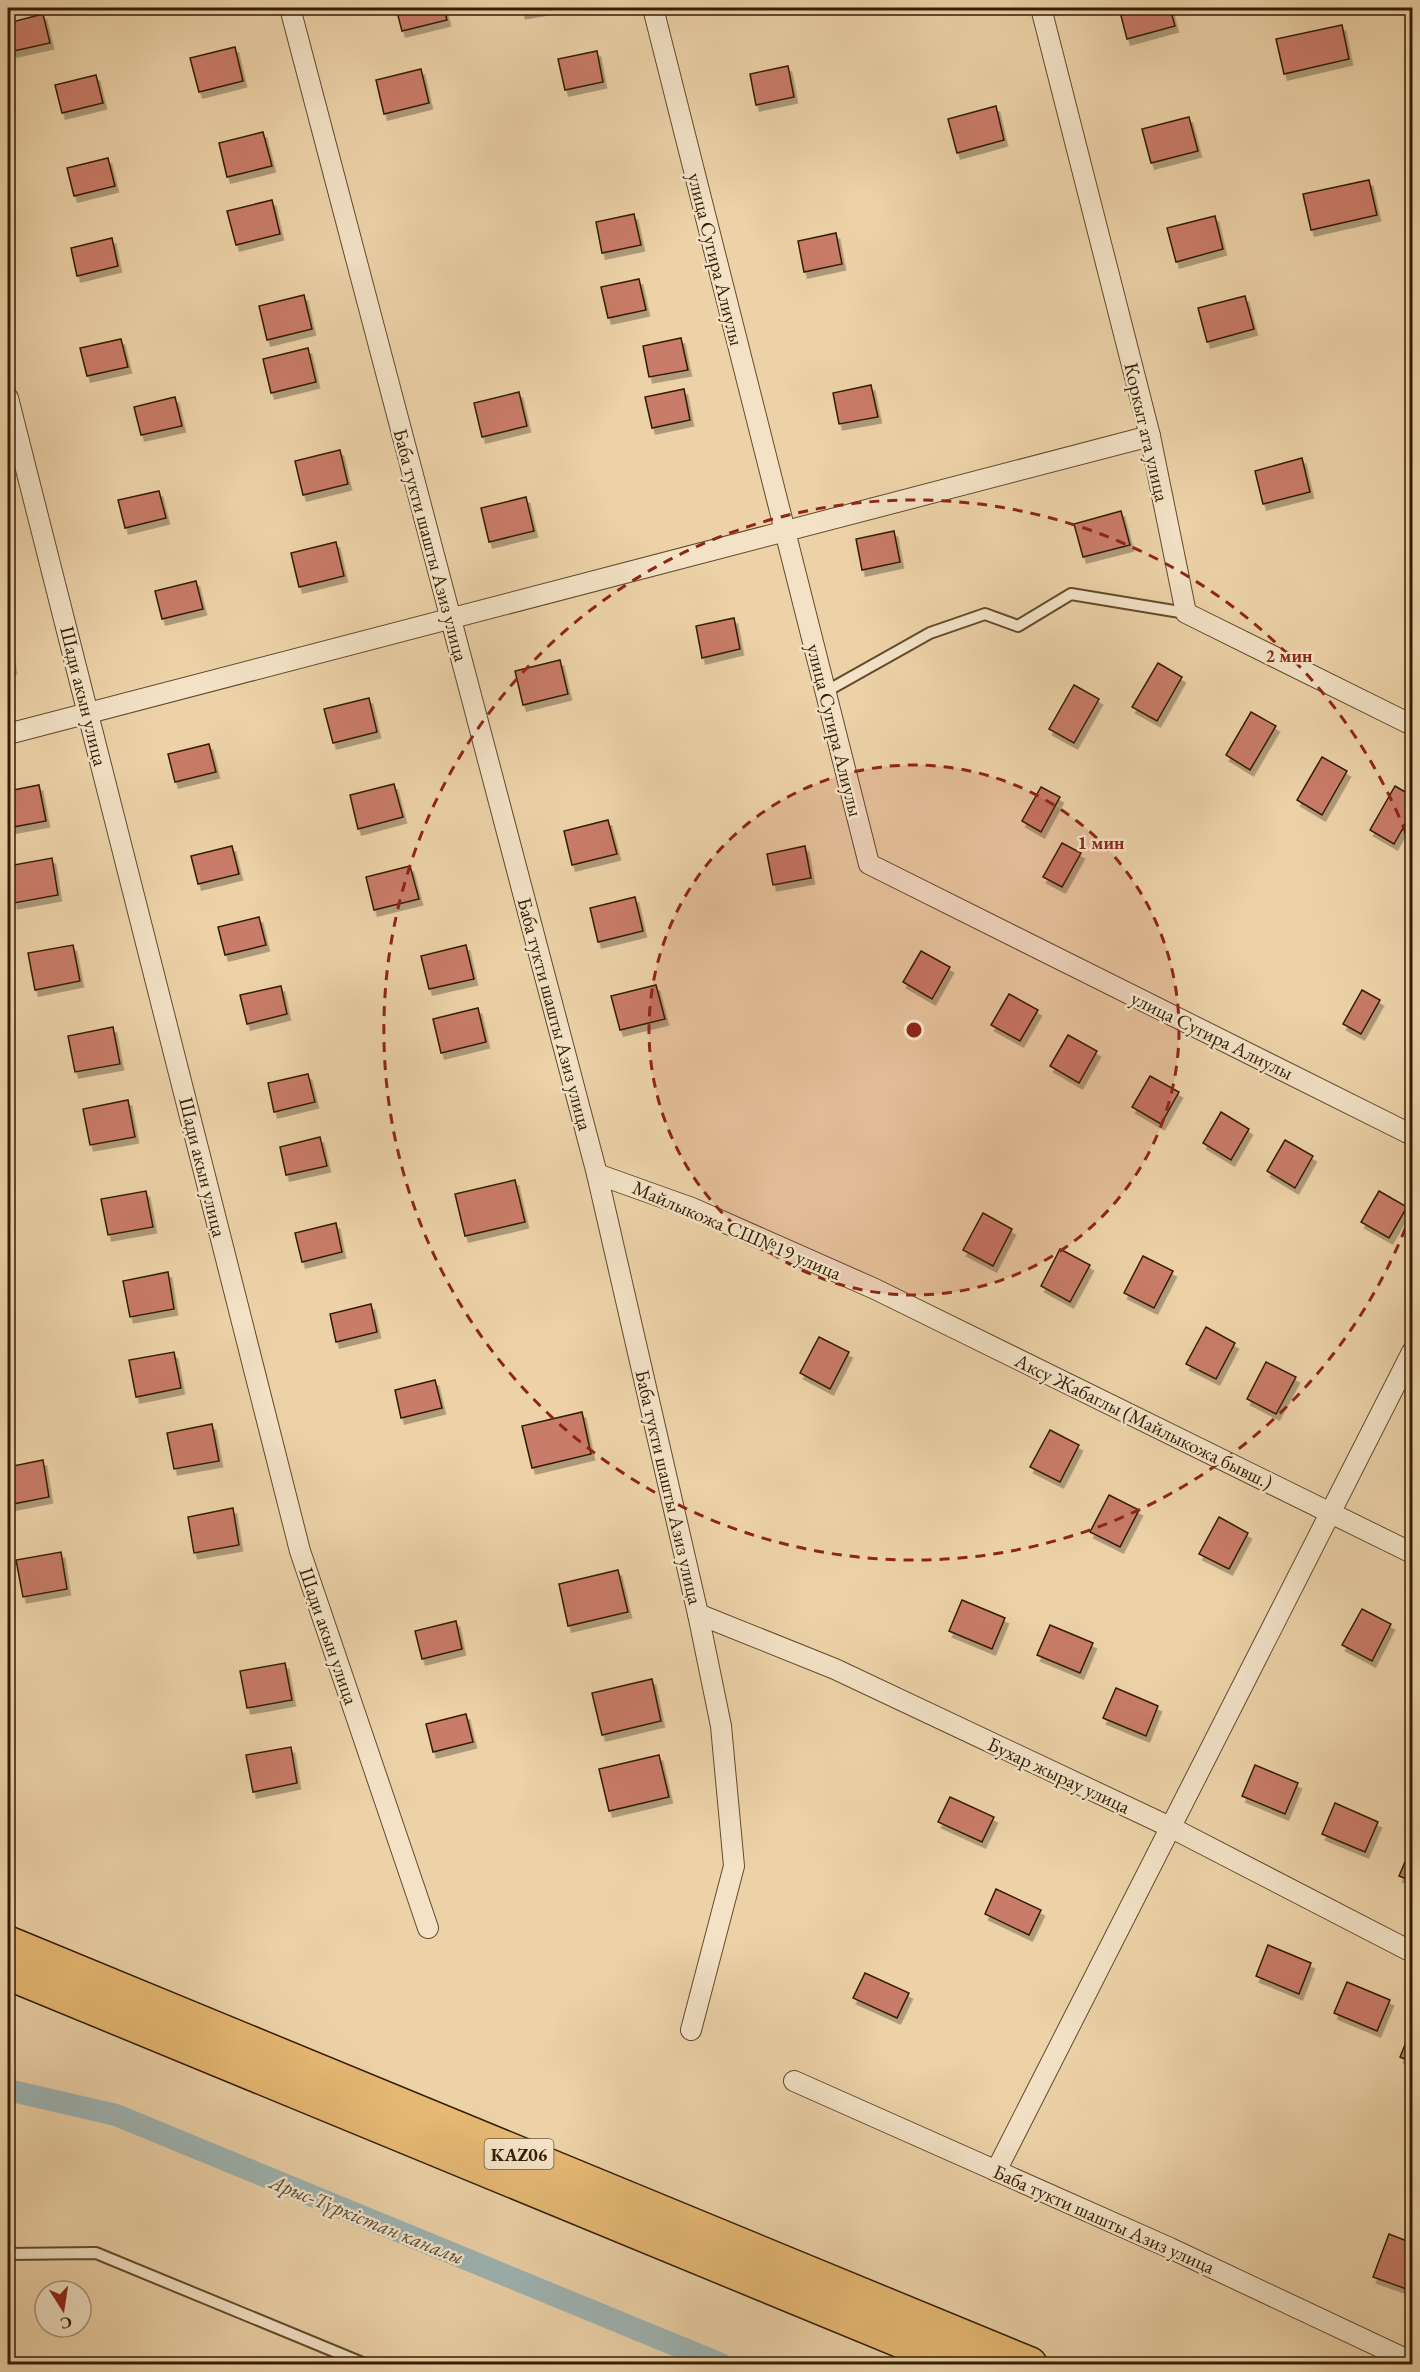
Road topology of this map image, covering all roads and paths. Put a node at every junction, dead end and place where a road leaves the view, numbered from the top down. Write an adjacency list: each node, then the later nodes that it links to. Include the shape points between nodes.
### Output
1 (290, 8): 8 (street, Баба тукти шашты Азиз улица)
2 (652, 8): 6 (street, улица Сугира Алиулы)
3 (1041, 8): 5 (street, Коркыт ата улица)
4 (8, 398): 10 (street, Шади акын улица)
5 (1150, 436): 6 (street); 7 (street, Коркыт ата улица)
6 (785, 531): 8 (street); 9 (street, улица Сугира Алиулы)
7 (1186, 613): 9 (lane, via 1071,594 1018,626 985,614 930,633); 11 (street)
8 (450, 619): 10 (street); 14 (street, Баба тукти шашты Азиз улица)
9 (825, 692): 13 (street, улица Сугира Алиулы, via 869,864)
10 (88, 712): 12 (street); 21 (street, Шади акын улица, via 300,1551)
11 (1413, 724)
12 (8, 734)
13 (1413, 1135)
14 (597, 1174): 15 (street, Майлыкожа СШ№19 улица, via 692,1208); 19 (street, Баба тукти шашты Азиз улица)
15 (875, 1289): 17 (street, Аксу Жабаглы (Майлыкожа бывш.))
16 (1413, 1352): 17 (street)
17 (1331, 1512): 18 (street, Аксу Жабаглы (Майлыкожа бывш.)); 20 (street)
18 (1413, 1553)
19 (698, 1614): 20 (street, Бухар жырау улица, via 835,1669); 25 (street, Баба тукти шашты Азиз улица, via 721,1726 734,1866)
20 (1170, 1827): 23 (street, Бухар жырау улица); 27 (street)
21 (428, 1928)
22 (8, 1943): 32 (highway, KАZ06)
23 (1413, 1952)
24 (8, 1973): 31 (highway, KАZ06)
25 (691, 2030)
26 (794, 2081): 27 (street, Баба тукти шашты Азиз улица)
27 (996, 2171): 29 (street, Баба тукти шашты Азиз улица)
28 (8, 2254): 30 (lane, via 96,2253)
29 (1413, 2362)
30 (365, 2364)
31 (957, 2364)
32 (1030, 2364)

